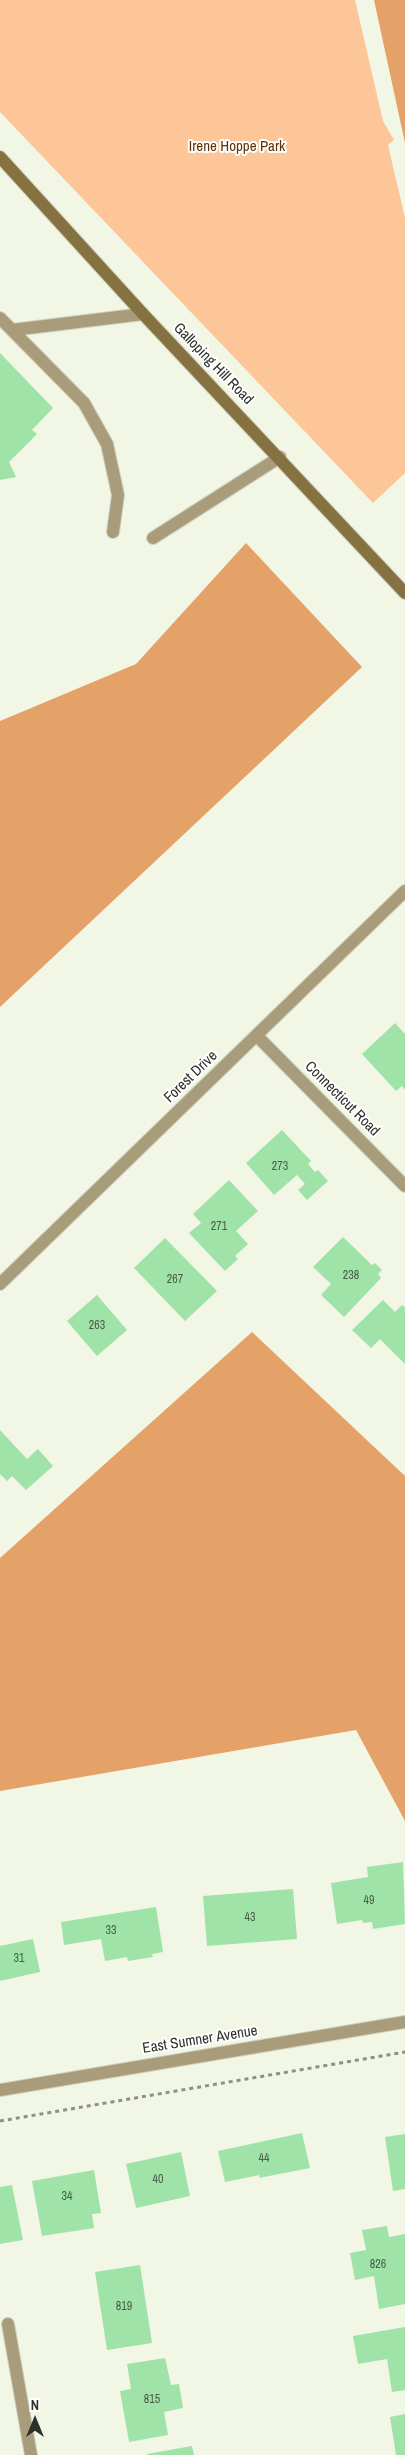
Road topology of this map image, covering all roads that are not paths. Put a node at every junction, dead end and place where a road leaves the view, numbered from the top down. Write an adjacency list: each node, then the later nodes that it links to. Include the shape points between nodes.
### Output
1 (0, 157): 2 (main road, Galloping Hill Road)
2 (143, 314): 4 (street); 5 (main road, Galloping Hill Road)
3 (0, 318): 4 (street)
4 (12, 330): 6 (street, via 84,403 108,444 118,495)
5 (280, 457): 7 (street); 8 (main road, Galloping Hill Road)
6 (114, 532)
7 (152, 538)
8 (405, 592)
9 (405, 892): 10 (street, Forest Drive)
10 (257, 1036): 11 (street, Connecticut Road); 12 (street, Forest Drive)
11 (405, 1186)
12 (0, 1284)
13 (405, 2022): 14 (street, East Sumner Avenue)
14 (0, 2090)
15 (8, 2324): 16 (street)
16 (31, 2455)

